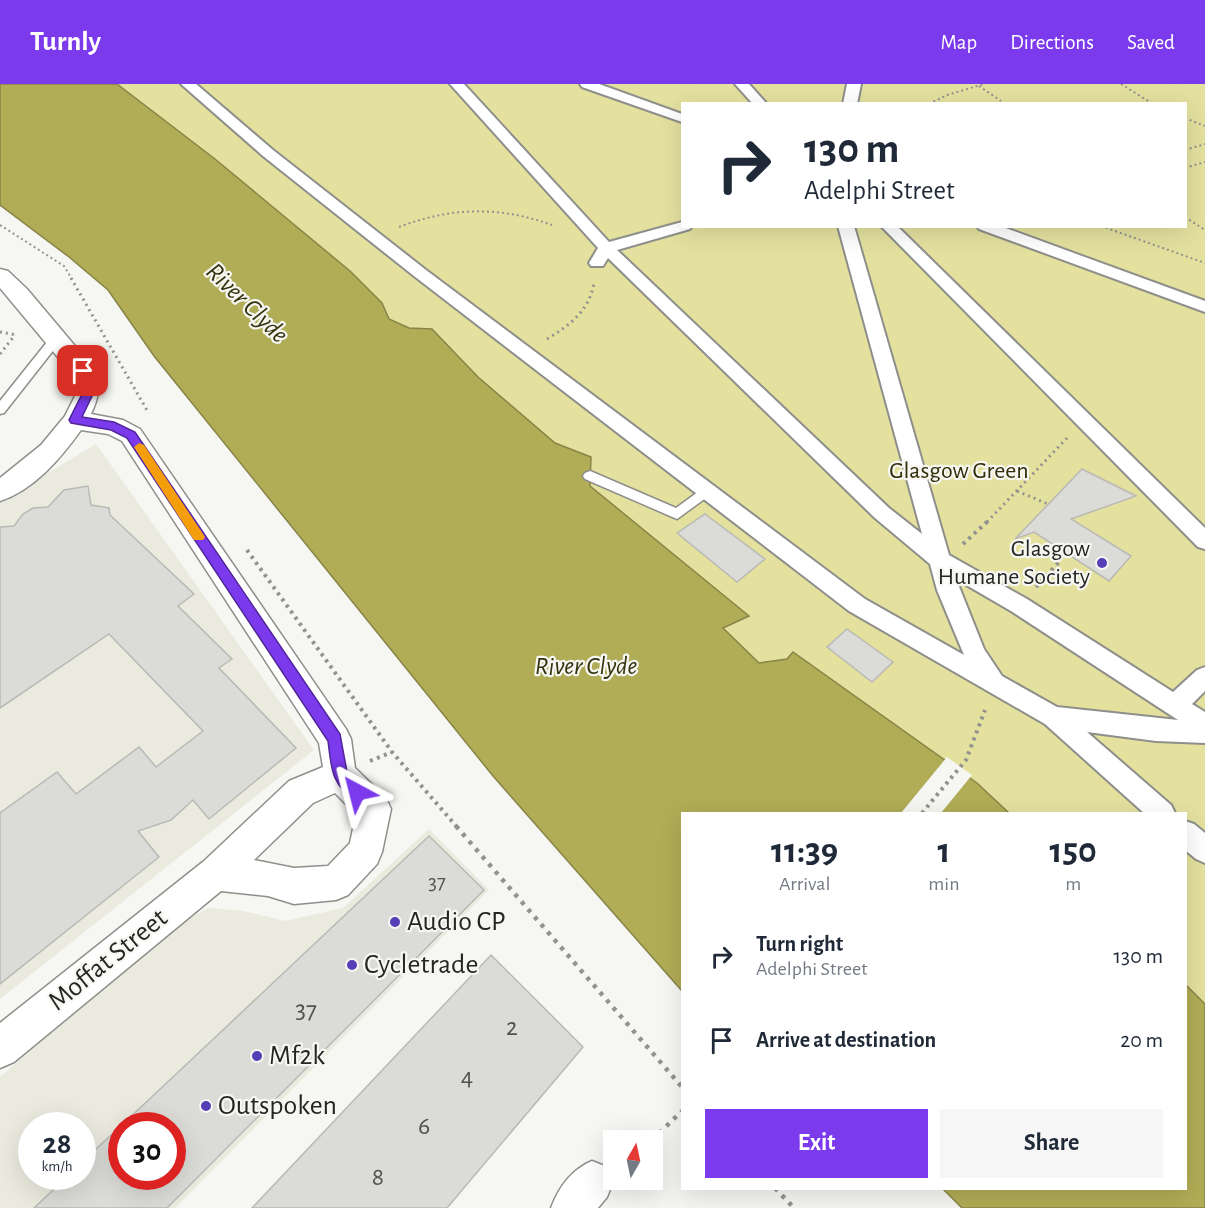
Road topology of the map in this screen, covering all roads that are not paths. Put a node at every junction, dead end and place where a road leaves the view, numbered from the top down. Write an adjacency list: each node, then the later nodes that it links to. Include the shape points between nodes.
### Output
1 (188, 84): 22 (street, via 377,239)
2 (457, 84): 13 (street)
3 (587, 84): 8 (street)
4 (741, 84): 6 (street)
5 (854, 84): 7 (street)
6 (759, 102)
7 (850, 102)
8 (681, 118)
9 (681, 227): 13 (street)
10 (847, 228): 24 (street)
11 (890, 228): 23 (street)
12 (989, 228): 16 (street)
13 (606, 248): 14 (street); 24 (street, via 882,513)
14 (597, 263)
15 (0, 276): 17 (street)
16 (1205, 307)
17 (54, 340): 18 (lane); 19 (street, via 83,371 87,396)
18 (0, 410)
19 (75, 420): 21 (street, via 56,447 28,474); 31 (street, via 114,426 131,435 335,739)
20 (590, 476): 22 (lane, via 677,514)
21 (0, 490)
22 (707, 492): 26 (street, via 857,605)
23 (1205, 542)
24 (940, 560): 26 (street, via 975,654); 27 (street, via 1019,605)
25 (1205, 677): 27 (street)
26 (995, 684): 28 (street)
27 (1174, 705): 29 (street)
28 (1053, 717): 30 (street); 32 (street)
29 (1205, 725)
30 (1205, 732)
31 (340, 775): 35 (street, Moffat Street, via 301,792); 35 (street, via 374,809 365,852 336,883 294,886)
32 (1161, 812)
33 (1187, 835): 34 (street)
34 (1205, 850)
35 (216, 873): 36 (street, Moffat Street)
36 (1, 1046)

